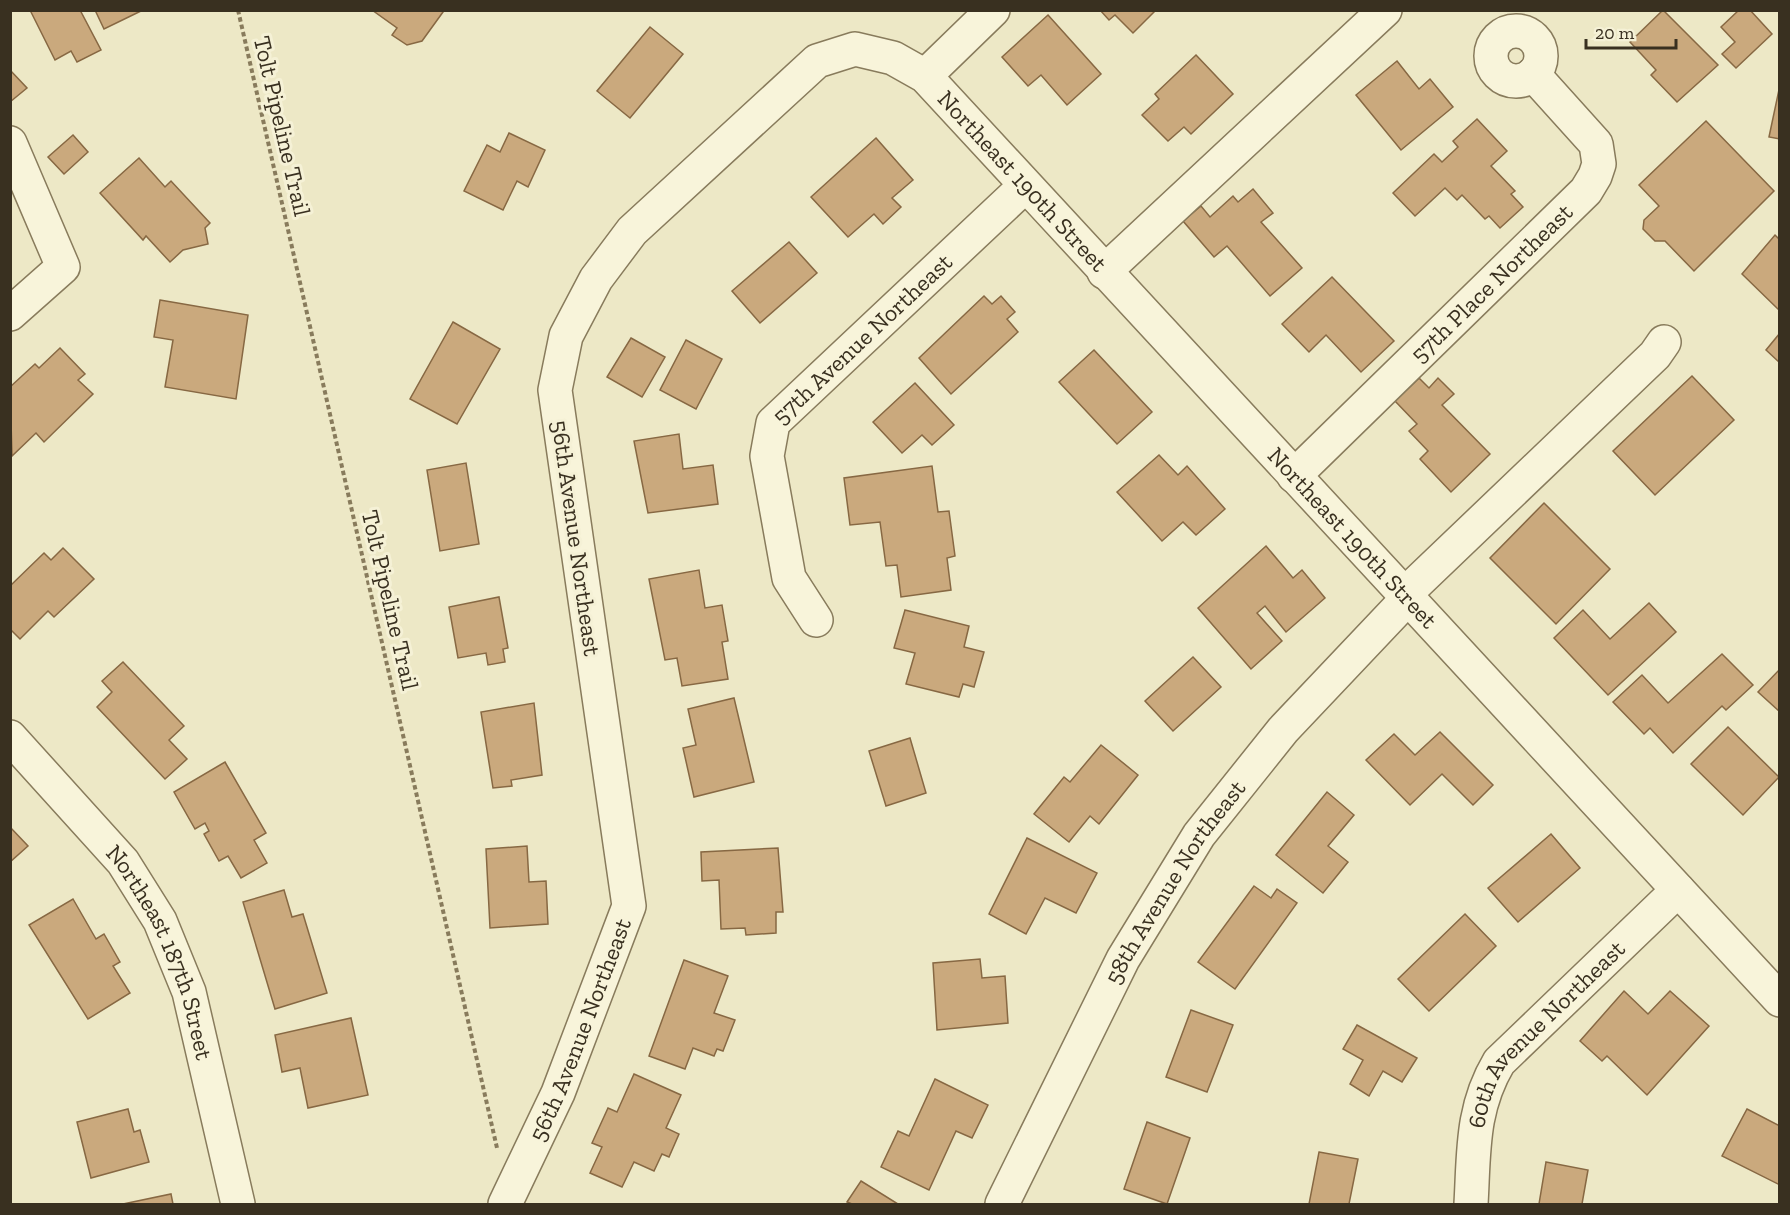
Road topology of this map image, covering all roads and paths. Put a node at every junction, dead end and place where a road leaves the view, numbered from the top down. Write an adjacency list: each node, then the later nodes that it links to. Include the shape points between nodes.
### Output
1 (237, 10): 17 (path, Tolt Pipeline Trail)
2 (993, 10): 4 (street)
3 (1384, 10): 8 (street)
4 (925, 75): 7 (street, Northeast 190th Street); 19 (street, 56th Avenue Northeast, via 893,58 855,49 817,61 632,231 596,279 566,336 555,390 629,906 558,1093)
5 (1533, 75): 11 (street, 57th Place Northeast, via 1596,144 1599,164 1595,176 1586,191)
6 (10, 143): 9 (street, via 63,267)
7 (1025, 186): 8 (street, Northeast 190th Street); 13 (street, 57th Avenue Northeast, via 773,423 767,456 789,578)
8 (1104, 272): 11 (street, Northeast 190th Street)
9 (10, 314)
10 (1664, 342): 12 (street, 58th Avenue Northeast)
11 (1294, 476): 12 (street, Northeast 190th Street)
12 (1405, 597): 15 (street, Northeast 190th Street); 20 (street, 58th Avenue Northeast, via 1283,730 1199,835 1123,958)
13 (816, 621)
14 (10, 737): 18 (street, Northeast 187th Street, via 123,862 160,921 189,992)
15 (1678, 890): 16 (street, Northeast 190th Street); 21 (street, 60th Avenue Northeast, via 1499,1062 1485,1085 1476,1117)
16 (1779, 1000)
17 (497, 1151)
18 (238, 1204)
19 (505, 1204)
20 (1002, 1204)
21 (1471, 1204)

